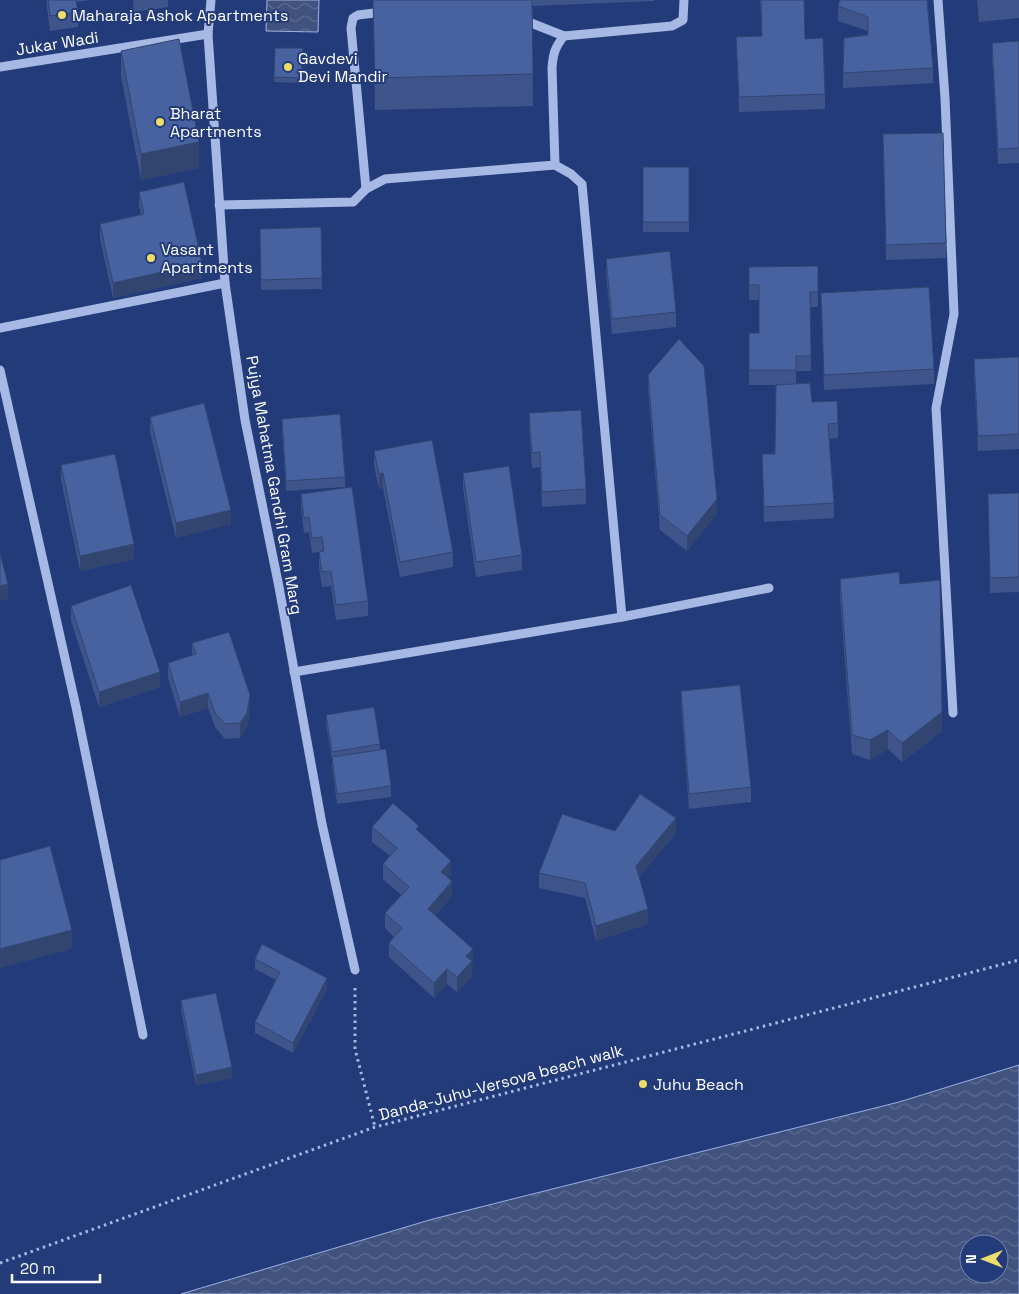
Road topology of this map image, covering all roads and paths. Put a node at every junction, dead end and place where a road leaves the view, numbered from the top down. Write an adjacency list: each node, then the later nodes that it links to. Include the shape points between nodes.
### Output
1 (211, 0): 6 (street, Pujya Mahatma Gandhi Gram Marg)
2 (684, 0): 7 (street, via 683,20 672,26)
3 (938, 0): 18 (street, via 954,314 936,408)
4 (396, 11): 10 (street, via 358,14 353,18 351,28)
5 (509, 14): 7 (street)
6 (208, 34): 8 (street, Jukar Wadi); 11 (street, Pujya Mahatma Gandhi Gram Marg)
7 (564, 36): 9 (street, via 556,45 552,61)
8 (0, 67)
9 (555, 165): 10 (street, via 385,179); 16 (street, via 582,184)
10 (366, 189): 11 (street, via 353,202)
11 (219, 205): 12 (street, Pujya Mahatma Gandhi Gram Marg)
12 (225, 283): 13 (street); 17 (street, Pujya Mahatma Gandhi Gram Marg, via 245,420)
13 (0, 328)
14 (0, 370): 21 (street, via 76,707)
15 (769, 588): 16 (street)
16 (622, 617): 17 (street)
17 (294, 672): 20 (street, Pujya Mahatma Gandhi Gram Marg, via 322,824)
18 (953, 713)
19 (1019, 960): 22 (path, Danda-Juhu-Versova beach walk)
20 (355, 970): 22 (path, via 355,1049)
21 (143, 1035)
22 (375, 1127): 23 (path, Danda-Juhu-Versova beach walk)
23 (0, 1263)

